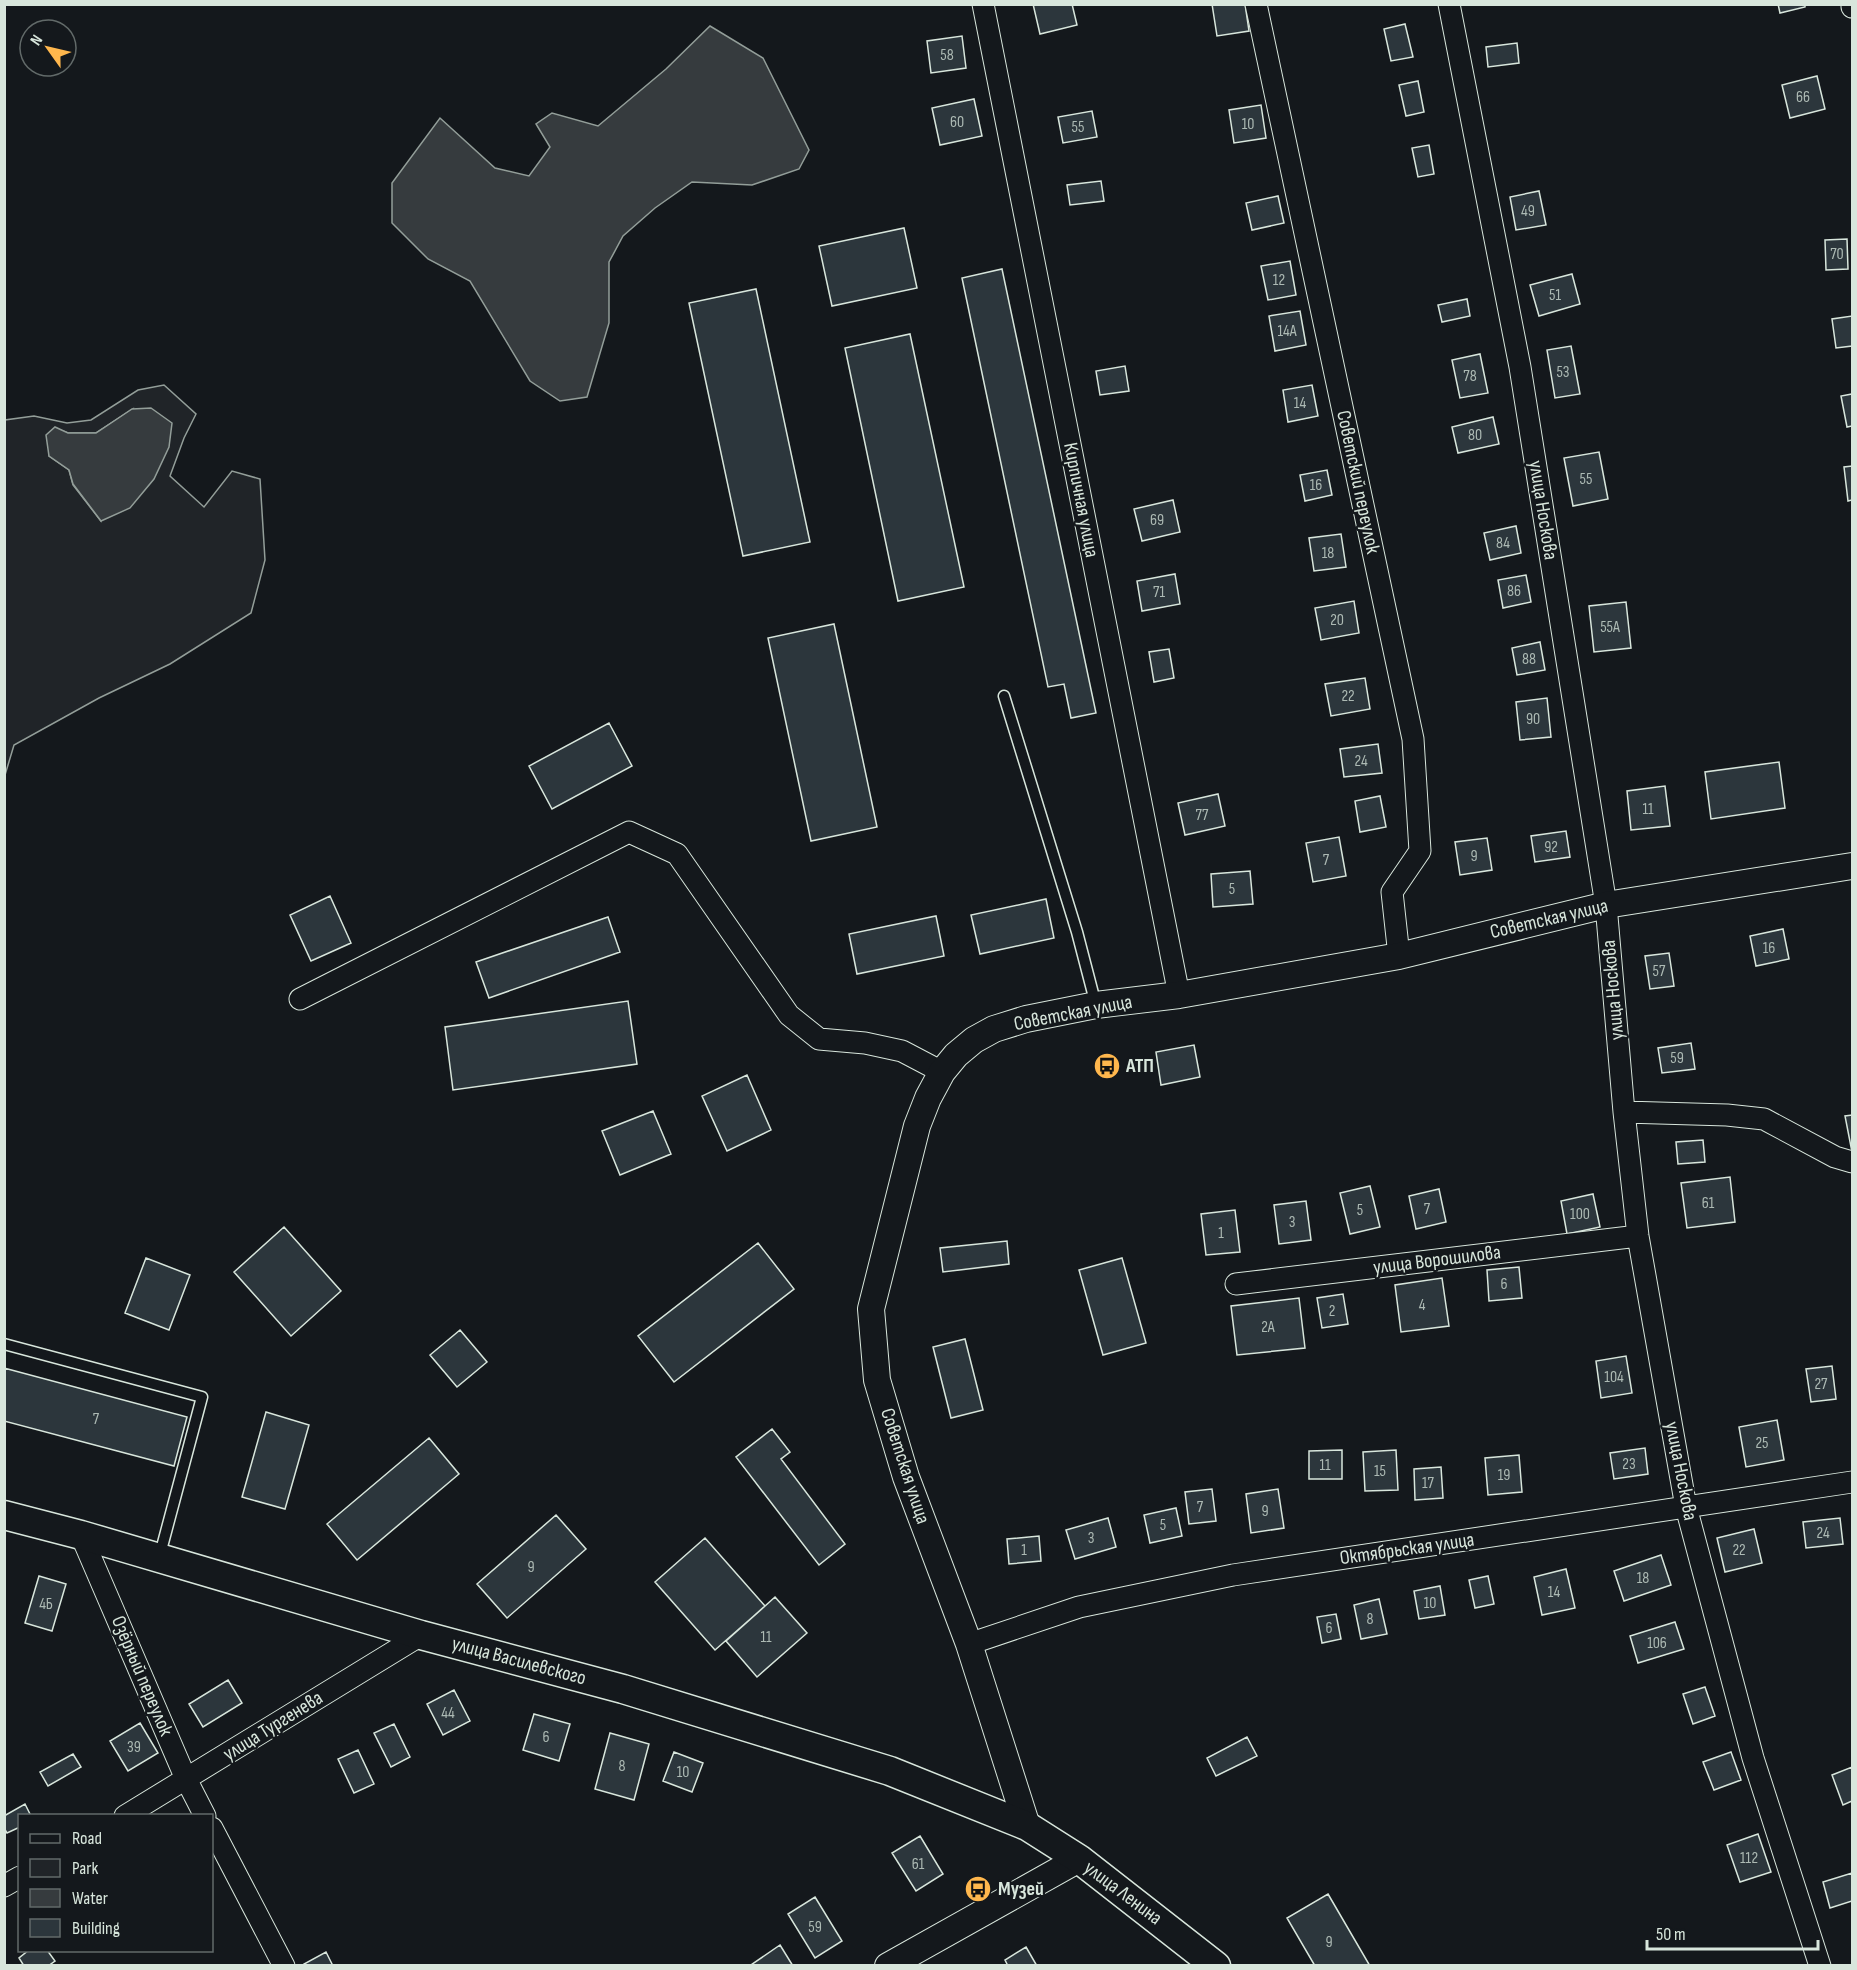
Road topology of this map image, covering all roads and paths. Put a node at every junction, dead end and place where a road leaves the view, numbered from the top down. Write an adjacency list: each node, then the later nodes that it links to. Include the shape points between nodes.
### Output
1 (983, 4): 8 (street, Кирпичная улица)
2 (1256, 4): 7 (street, Советский переулок, via 1413,739 1420,851 1392,892)
3 (1449, 4): 6 (street, улица Носкова, via 1520,367)
4 (1004, 696): 10 (lane)
5 (1852, 866): 6 (street, Советская улица)
6 (1606, 905): 7 (street, Советская улица); 12 (street, улица Носкова)
7 (1399, 956): 8 (street, Советская улица)
8 (1179, 995): 10 (street, Советская улица)
9 (300, 999): 11 (street, via 629,832 677,854 789,1015 819,1039 902,1051)
10 (1096, 1005): 11 (street, Советская улица, via 994,1029 974,1040)
11 (942, 1072): 23 (street, Советская улица, via 917,1126 871,1309 877,1380 896,1445)
12 (1624, 1112): 13 (street, via 1764,1119); 14 (street, улица Носкова)
13 (1852, 1162)
14 (1638, 1236): 15 (street, улица Ворошилова); 18 (street, улица Носкова)
15 (1236, 1284)
16 (4, 1344): 21 (lane, via 202,1397)
17 (1852, 1482): 18 (street, Октябрьская улица)
18 (1686, 1507): 23 (street, Октябрьская улица, via 1233,1575 1079,1607); 35 (street, улица Носкова, via 1753,1758)
19 (4, 1515): 20 (main road, улица Василевского)
20 (81, 1535): 21 (main road, улица Василевского); 24 (street, Озёрный переулок)
21 (159, 1558): 22 (main road, улица Василевского)
22 (421, 1635): 24 (street, улица Тургенева); 27 (main road, улица Василевского, via 623,1689 890,1771)
23 (969, 1644): 27 (street, Советская улица)
24 (186, 1779): 25 (street, улица Тургенева); 26 (street, Озёрный переулок)
25 (126, 1814)
26 (204, 1814)
27 (1027, 1826): 29 (main road, улица Ленина)
28 (213, 1830): 32 (street)
29 (1079, 1859): 33 (street); 34 (main road, улица Ленина)
30 (18, 1879): 31 (street)
31 (4, 1886)
32 (284, 1965)
33 (888, 1965)
34 (1216, 1965)
35 (1820, 1965)

